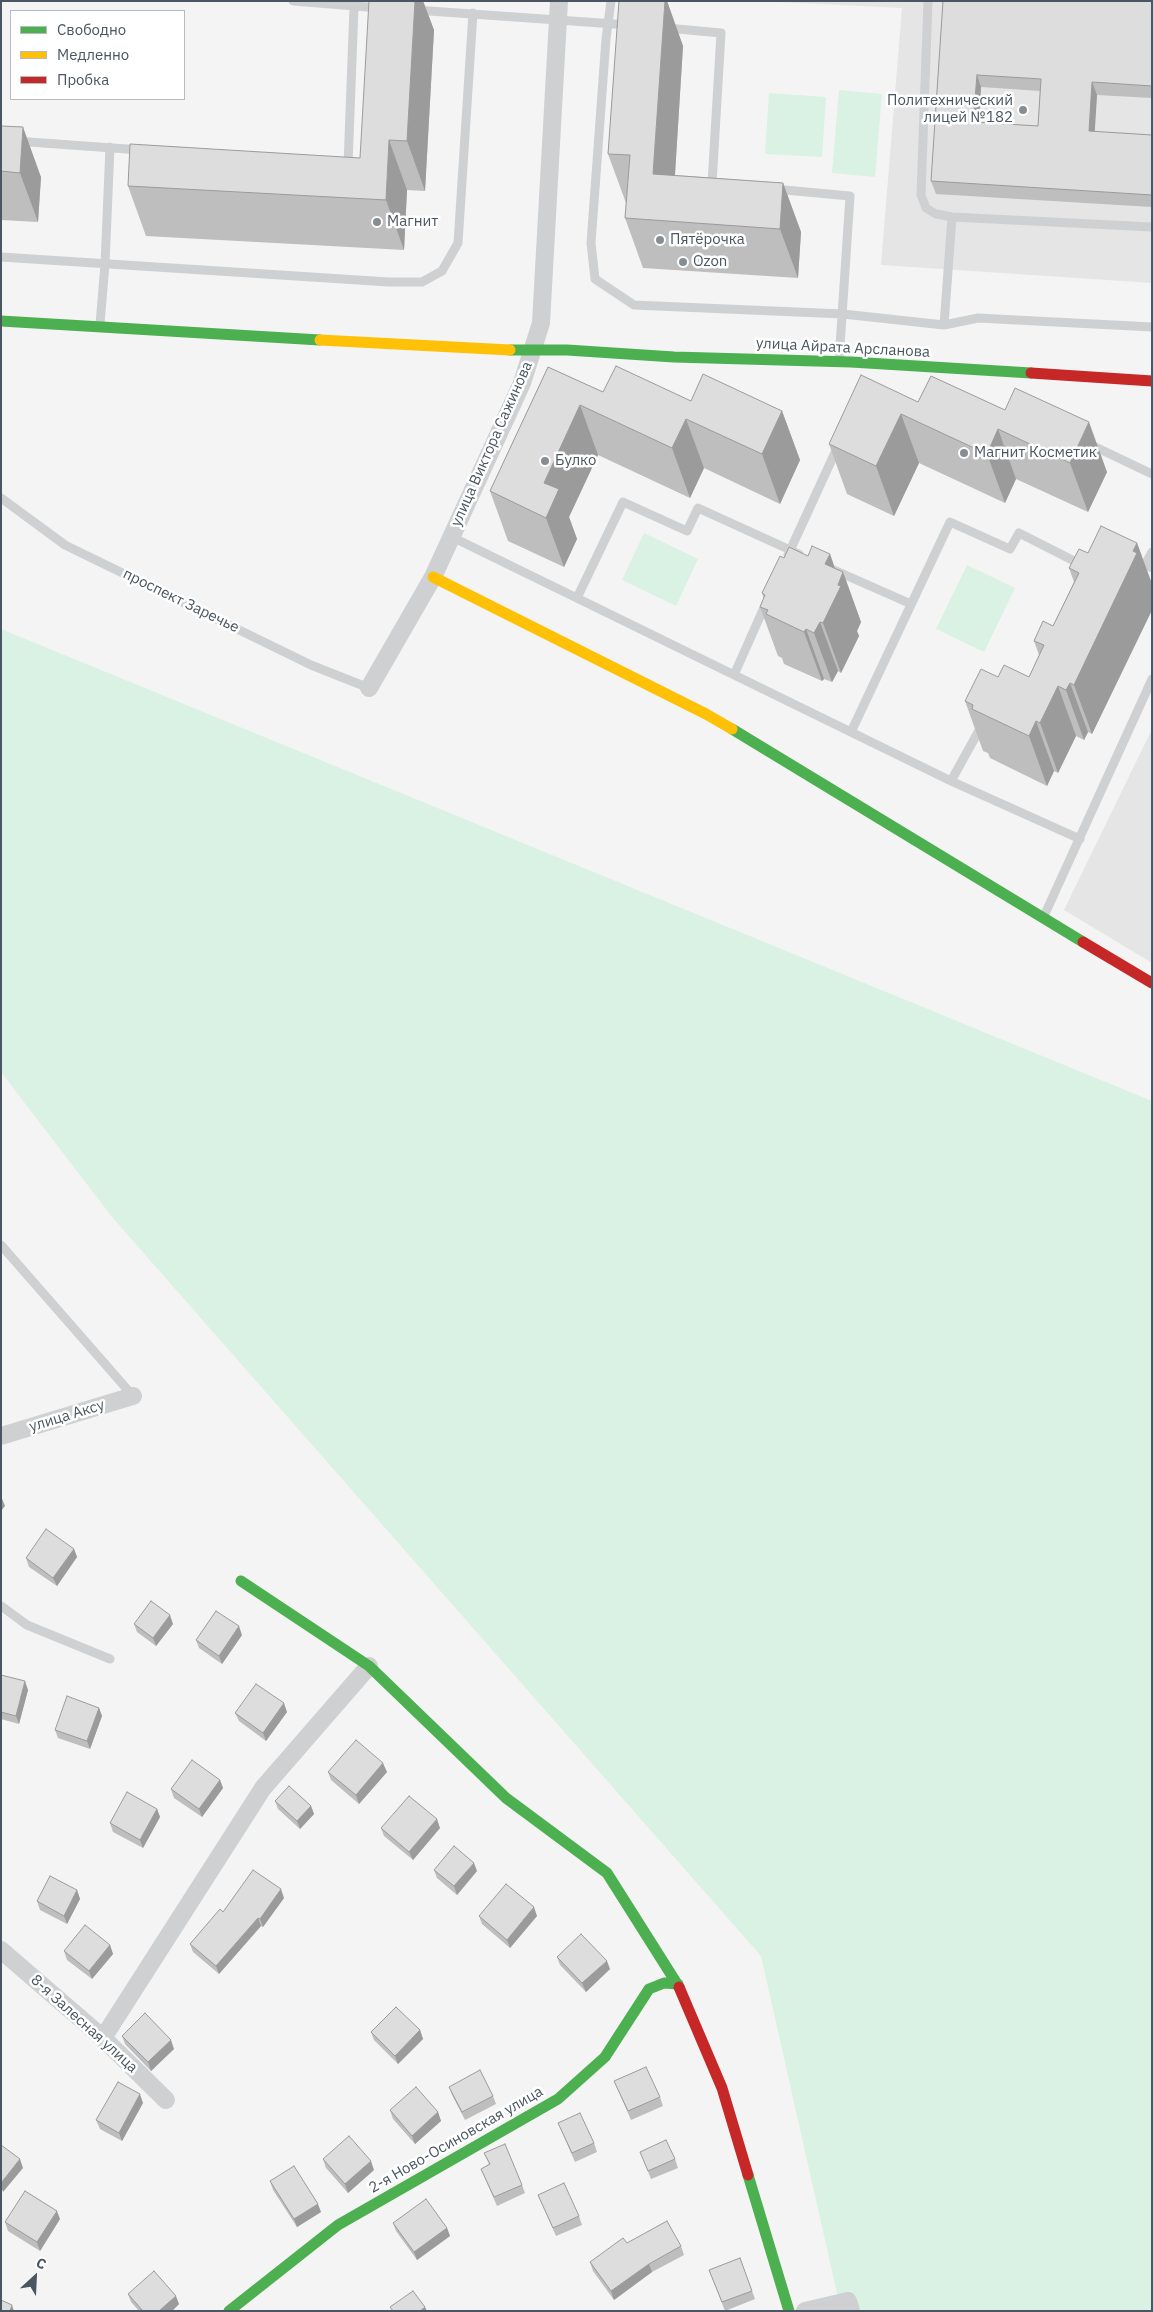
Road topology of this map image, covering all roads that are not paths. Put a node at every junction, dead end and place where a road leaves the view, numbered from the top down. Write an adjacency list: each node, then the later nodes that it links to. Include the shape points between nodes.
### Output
1 (293, 1): 6 (lane)
2 (559, 1): 10 (street, улица Виктора Сажинова)
3 (611, 1): 11 (lane)
4 (928, 1): 20 (lane, via 921,195 926,208)
5 (372, 4): 6 (lane); 7 (lane)
6 (354, 7): 17 (lane, via 348,165)
7 (390, 8)
8 (409, 9): 9 (lane)
9 (473, 13): 10 (lane); 23 (lane, via 458,243 442,271 422,282 389,282)
10 (558, 19): 11 (lane); 29 (street, улица Виктора Сажинова, via 541,323)
11 (609, 24): 13 (lane); 24 (lane, via 591,243 595,279 634,305)
12 (662, 25): 18 (lane, via 721,33 712,184)
13 (637, 26)
14 (1, 140): 15 (lane)
15 (110, 147): 16 (lane); 23 (lane)
16 (149, 151)
17 (329, 164)
18 (722, 185)
19 (762, 188): 24 (lane, via 850,196)
20 (952, 217): 21 (lane); 26 (lane)
21 (1152, 227)
22 (1, 257): 23 (lane)
23 (105, 264): 27 (lane)
24 (843, 314): 26 (lane); 30 (lane)
25 (1, 321): 27 (street, улица Айрата Арсланова)
26 (944, 325): 28 (lane, via 978,318)
27 (100, 327): 29 (street, улица Айрата Арсланова)
28 (1152, 327)
29 (533, 350): 30 (street, улица Айрата Арсланова); 36 (street, улица Виктора Сажинова, via 522,383)
30 (839, 362): 31 (street, улица Айрата Арсланова, via 873,368)
31 (1152, 381)
32 (844, 435): 37 (lane)
33 (1083, 442): 34 (lane)
34 (1152, 474)
35 (1, 498): 51 (lane, проспект Заречье, via 64,545 311,665)
36 (450, 536): 45 (street, улица Виктора Сажинова); 47 (lane)
37 (790, 550): 40 (lane); 43 (lane); 47 (lane, via 698,508 687,531 623,502)
38 (1152, 552): 42 (lane)
39 (1122, 554): 42 (lane)
40 (807, 558)
41 (825, 566): 48 (lane)
42 (1149, 567)
43 (782, 568)
44 (1083, 576): 48 (lane, via 1089,563 1019,534 1010,549 950,522)
45 (433, 577): 51 (street, улица Виктора Сажинова); 56 (street, via 706,714)
46 (770, 595): 49 (lane)
47 (577, 598): 49 (lane)
48 (911, 604): 53 (lane)
49 (734, 675): 53 (lane)
50 (1152, 679): 55 (lane)
51 (369, 688)
52 (988, 714): 54 (lane)
53 (851, 732): 54 (lane)
54 (951, 781): 55 (lane)
55 (1080, 839): 56 (lane)
56 (1044, 918): 57 (street)
57 (1152, 983)
58 (1, 1245): 59 (lane)
59 (133, 1396): 60 (street, улица Аксу)
60 (1, 1436)
61 (241, 1581): 64 (street)
62 (1, 1606): 63 (lane, via 27,1625)
63 (110, 1659)
64 (369, 1666): 66 (street, via 506,1798 607,1873); 67 (street, via 263,1788)
65 (1, 1950): 67 (street, 8-я Залесная улица)
66 (678, 1984): 69 (street, 2-я Ново-Осиновская улица, via 664,1983 649,1989 605,2056 558,2099 338,2225); 70 (street, via 722,2088)
67 (103, 2038): 68 (street, 8-я Залесная улица)
68 (166, 2100)
69 (229, 2311)
70 (789, 2311)
71 (805, 2311): 72 (street, via 848,2301)
72 (851, 2311)

